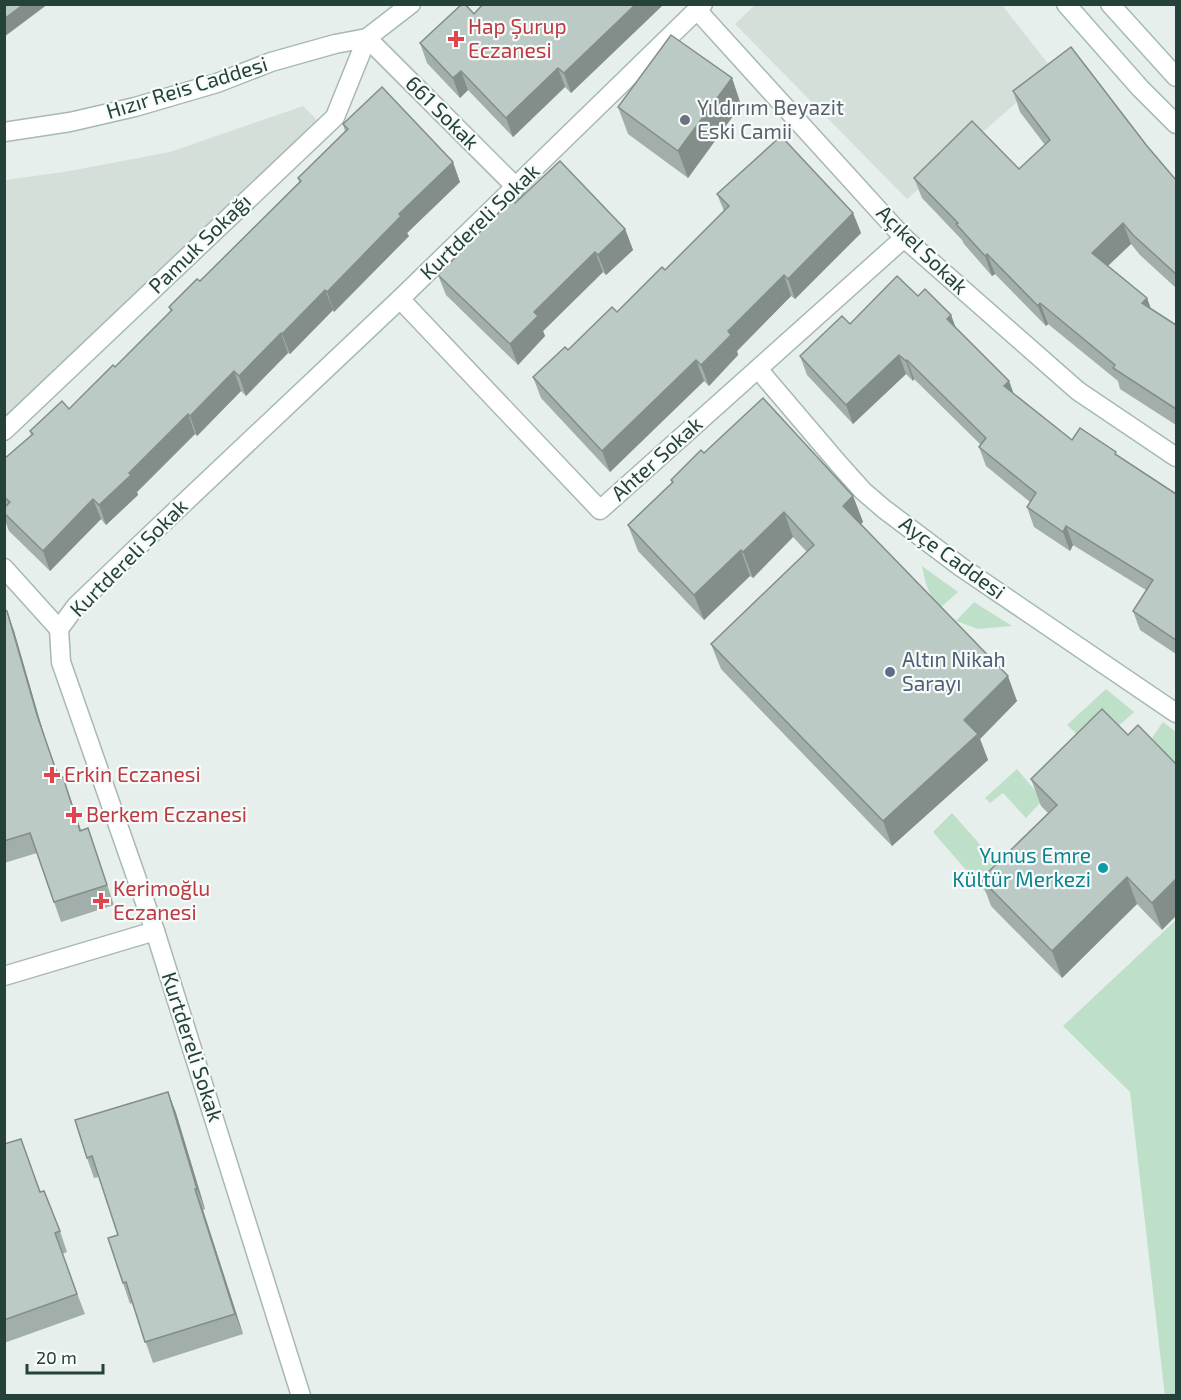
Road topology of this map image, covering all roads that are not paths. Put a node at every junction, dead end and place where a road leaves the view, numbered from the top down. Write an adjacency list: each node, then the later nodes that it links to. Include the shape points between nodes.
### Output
1 (411, 4): 5 (street)
2 (1065, 4): 7 (street)
3 (1110, 4): 6 (street)
4 (700, 7): 9 (street, Kurtdereli Sokak); 10 (street, Açıkel Sokak)
5 (368, 38): 8 (street, Hızır Reis Caddesi, via 271,62 135,107); 9 (street, 661 Sokak); 13 (street, Pamuk Sokağı, via 335,117)
6 (1176, 77)
7 (1176, 124)
8 (4, 132)
9 (516, 187): 11 (street, Kurtdereli Sokak)
10 (904, 238): 12 (street, Ahter Sokak); 14 (street, Açıkel Sokak, via 1078,391)
11 (400, 299): 12 (street, Ahter Sokak, via 600,510); 16 (street, Kurtdereli Sokak, via 141,543 76,606)
12 (758, 369): 17 (street, Ayçe Caddesi, via 838,463 884,508 961,567)
13 (4, 431)
14 (1176, 458)
15 (4, 568): 16 (street)
16 (59, 629): 18 (street, Kurtdereli Sokak, via 61,662)
17 (1176, 714)
18 (155, 932): 19 (street); 20 (street, Kurtdereli Sokak)
19 (4, 976)
20 (302, 1395)

